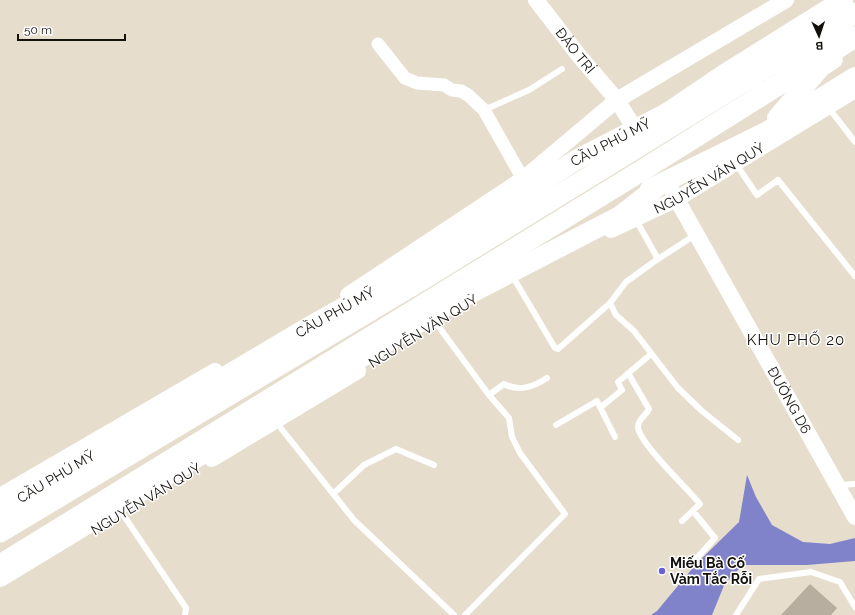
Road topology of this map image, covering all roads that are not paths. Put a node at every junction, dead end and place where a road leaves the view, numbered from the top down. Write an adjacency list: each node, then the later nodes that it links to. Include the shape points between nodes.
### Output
1 (536, 0): 13 (street, ĐÀO TRÍ)
2 (786, 0): 13 (street)
3 (842, 0): 9 (main road, CẦU PHÚ MỸ)
4 (855, 3): 9 (main road, CẦU PHÚ MỸ, via 820,24)
5 (855, 13): 26 (highway, CẦU PHÚ MỸ)
6 (855, 37): 29 (highway)
7 (378, 44): 15 (street, via 405,78 417,83 444,85 452,90 465,92)
8 (855, 46): 17 (main road, via 820,67)
9 (766, 47): 16 (main road, CẦU PHÚ MỸ)
10 (562, 69): 15 (lane, via 529,90)
11 (855, 77): 17 (main road)
12 (855, 90): 14 (street, NGUYỄN VĂN QUỲ)
13 (617, 100): 20 (street); 22 (street, ĐÀO TRÍ)
14 (828, 106): 18 (lane); 19 (street, NGUYỄN VĂN QUỲ)
15 (484, 110): 20 (street)
16 (669, 112): 26 (main road, CẦU PHÚ MỸ); 46 (main road, CẦU PHÚ MỸ, via 576,160 401,275)
17 (766, 132): 21 (main road)
18 (855, 142)
19 (735, 163): 22 (street, NGUYỄN VĂN QUỲ); 27 (lane, via 757,195 778,180)
20 (523, 180): 45 (street, via 348,295)
21 (661, 184): 29 (main road); 54 (main road, via 620,216 448,305)
22 (677, 198): 23 (street, NGUYỄN VĂN QUỲ); 24 (street, ĐƯỜNG D6)
23 (636, 218): 25 (lane); 28 (street, NGUYỄN VĂN QUỲ)
24 (696, 234): 25 (lane); 43 (street, ĐƯỜNG D6)
25 (658, 258): 30 (lane, via 626,282)
26 (428, 276): 51 (highway, CẦU PHÚ MỸ)
27 (855, 276)
28 (513, 277): 30 (lane, via 555,348 558,349); 31 (street, NGUYỄN VĂN QUỲ)
29 (440, 294): 53 (highway)
30 (610, 303): 32 (lane, via 616,315 634,332)
31 (436, 323): 35 (lane); 37 (street, NGUYỄN VĂN QUỲ)
32 (651, 354): 33 (lane); 40 (lane, via 678,388)
33 (628, 373): 36 (lane, via 618,382 622,390); 47 (lane, via 649,409 639,421 639,434 651,451 700,504)
34 (547, 378): 35 (lane, via 535,386 520,389 510,388 504,384)
35 (488, 395): 59 (lane, via 509,418 512,437 520,453 565,514)
36 (601, 407): 38 (lane, via 597,400); 39 (lane)
37 (276, 422): 44 (lane); 48 (street, NGUYỄN VĂN QUỲ)
38 (556, 425)
39 (615, 437)
40 (738, 440)
41 (434, 465): 44 (lane, via 396,449 364,465)
42 (855, 484): 43 (lane)
43 (837, 485): 49 (street, ĐƯỜNG D6)
44 (333, 494): 58 (lane, via 354,520)
45 (0, 496)
46 (0, 510)
47 (693, 510): 50 (lane); 52 (lane, via 715,538 694,560)
48 (122, 513): 55 (street, NGUYỄN VĂN QUỲ); 57 (lane, via 186,608)
49 (855, 517)
50 (682, 521)
51 (0, 532)
52 (680, 564)
53 (0, 565)
54 (0, 577)
55 (0, 587)
56 (855, 608): 60 (lane, via 840,582 810,572 759,579)
57 (185, 615)
58 (454, 615)
59 (465, 615)
60 (736, 615)

